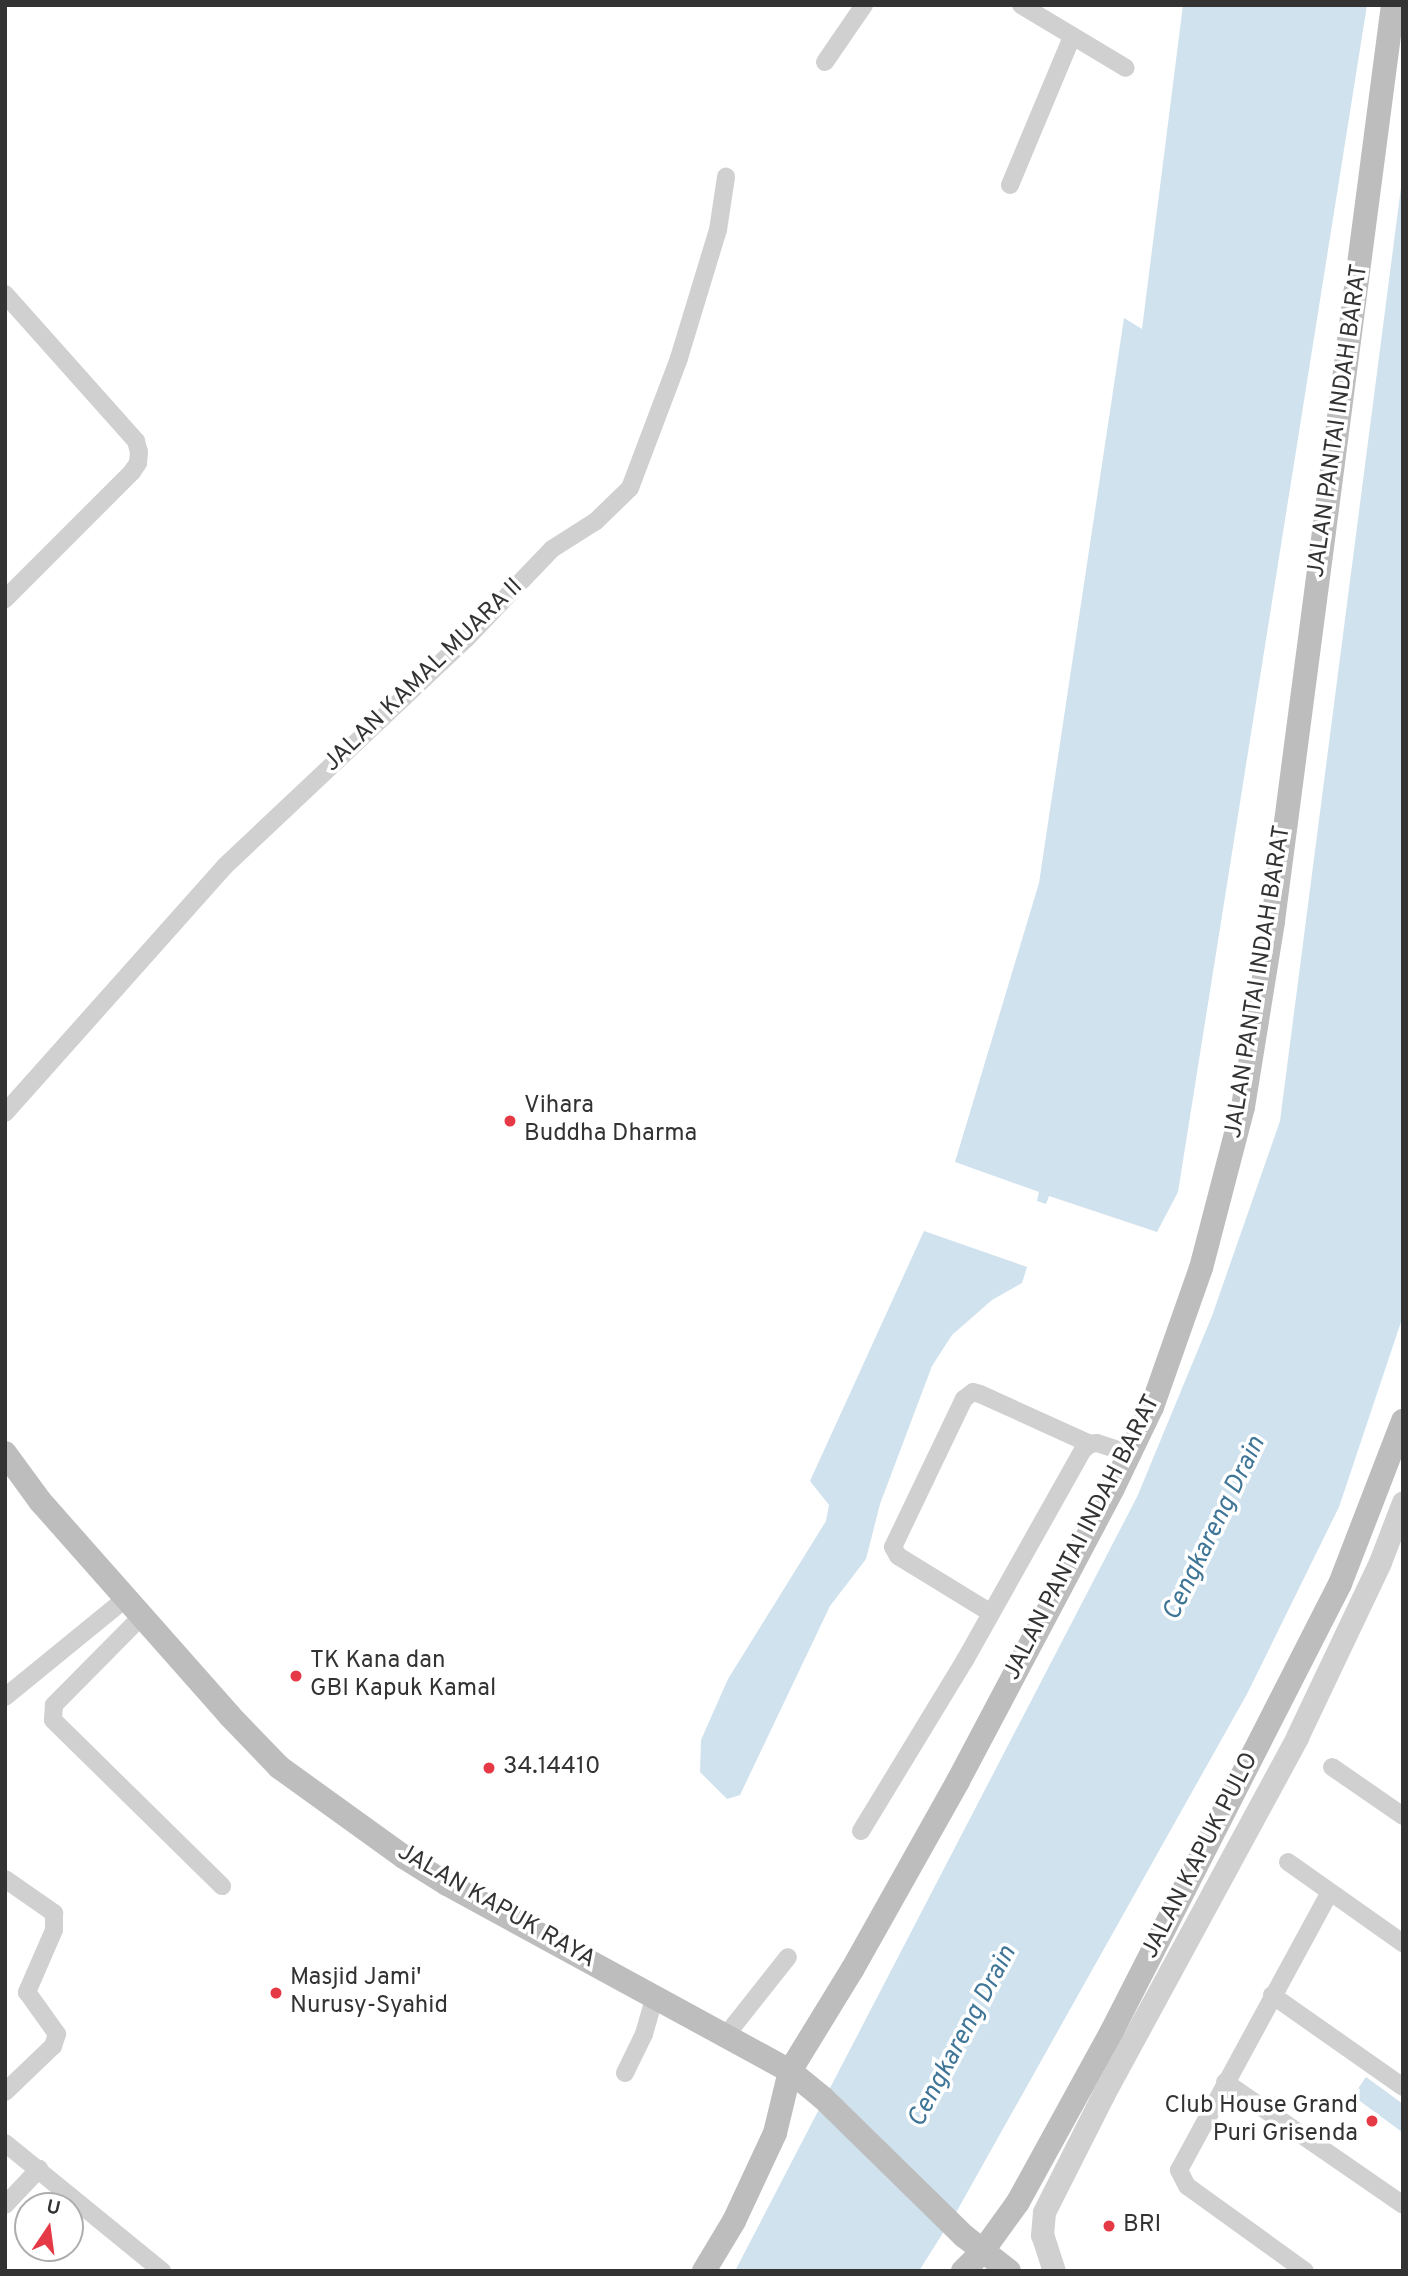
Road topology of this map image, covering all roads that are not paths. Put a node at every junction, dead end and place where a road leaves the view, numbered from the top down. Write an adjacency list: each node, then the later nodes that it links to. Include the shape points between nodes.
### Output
1 (864, 5): 5 (street)
2 (1021, 5): 4 (street)
3 (1393, 5): 15 (main road, JALAN PANTAI INDAH BARAT, via 1273,921 1242,1107 1197,1280 1152,1407)
4 (1072, 37): 6 (street); 8 (street)
5 (825, 62)
6 (1126, 68)
7 (726, 177): 11 (street, JALAN KAMAL MUARA II, via 718,230 683,346 630,488 596,521 552,549 466,639 225,866)
8 (1010, 185)
9 (5, 294): 10 (street, via 136,441 139,452 132,472)
10 (5, 599)
11 (5, 1114)
12 (1403, 1421): 41 (main road, JALAN KAPUK PULO, via 1340,1584 1105,2043 1018,2202)
13 (1090, 1444): 15 (street); 18 (street); 18 (street, via 980,1394 973,1392 964,1399 894,1547 898,1556)
14 (5, 1452): 17 (main road, JALAN KAPUK RAYA, via 40,1501)
15 (1130, 1454): 32 (main road, JALAN PANTAI INDAH BARAT, via 958,1781)
16 (1403, 1502): 46 (street, JALAN KAPUK PULO, via 1297,1737 1044,2212 1042,2235)
17 (133, 1608): 19 (street); 25 (street, via 54,1705 53,1720); 30 (main road, JALAN KAPUK RAYA, via 279,1767 447,1884)
18 (991, 1613): 22 (street)
19 (5, 1697)
20 (1332, 1767): 21 (street)
21 (1403, 1815)
22 (860, 1831)
23 (1288, 1862): 26 (street)
24 (5, 1879): 36 (street, via 54,1913 54,1930 27,1992 57,2034 53,2046)
25 (222, 1886)
26 (1330, 1892): 27 (street); 29 (street)
27 (1403, 1943)
28 (788, 1957): 31 (street)
29 (1272, 1995): 34 (street); 35 (street)
30 (655, 1996): 31 (main road, JALAN KAPUK RAYA); 33 (street, via 644,2034)
31 (727, 2034): 32 (main road, JALAN KAPUK RAYA)
32 (790, 2071): 41 (main road, JALAN KAPUK RAYA); 43 (main road, JALAN PANTAI INDAH BARAT, via 775,2133)
33 (625, 2073)
34 (1225, 2082): 40 (street); 47 (street, via 1180,2165 1180,2176 1187,2186)
35 (1403, 2087)
36 (5, 2092)
37 (5, 2143): 38 (street)
38 (39, 2169): 39 (street); 42 (street)
39 (5, 2205)
40 (1403, 2205)
41 (973, 2244): 44 (main road, JALAN KAPUK PULO); 45 (main road, JALAN KAPUK RAYA)
42 (162, 2271)
43 (705, 2271)
44 (963, 2271)
45 (1009, 2271)
46 (1054, 2271)
47 (1304, 2271)

